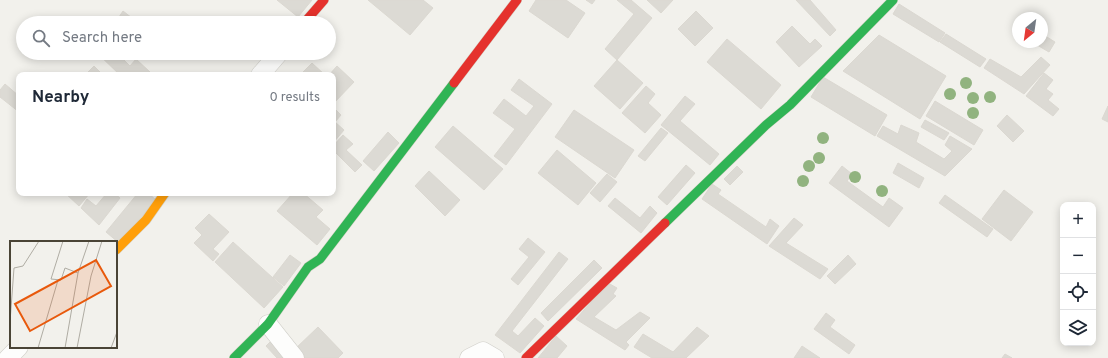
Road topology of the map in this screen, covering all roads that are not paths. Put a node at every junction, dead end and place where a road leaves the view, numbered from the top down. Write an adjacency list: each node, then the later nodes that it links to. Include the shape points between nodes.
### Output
1 (324, 0): 4 (street)
2 (517, 0): 9 (street, via 320,259 308,267)
3 (894, 0): 16 (street, via 790,105 766,125)
4 (310, 16)
5 (273, 60): 6 (street)
6 (263, 72)
7 (163, 196): 8 (street, via 146,220)
8 (117, 249)
9 (268, 324): 12 (street); 13 (street)
10 (18, 348): 11 (street)
11 (8, 358)
12 (234, 358)
13 (295, 358)
14 (469, 358): 15 (street, via 483,351)
15 (495, 358)
16 (526, 358)

